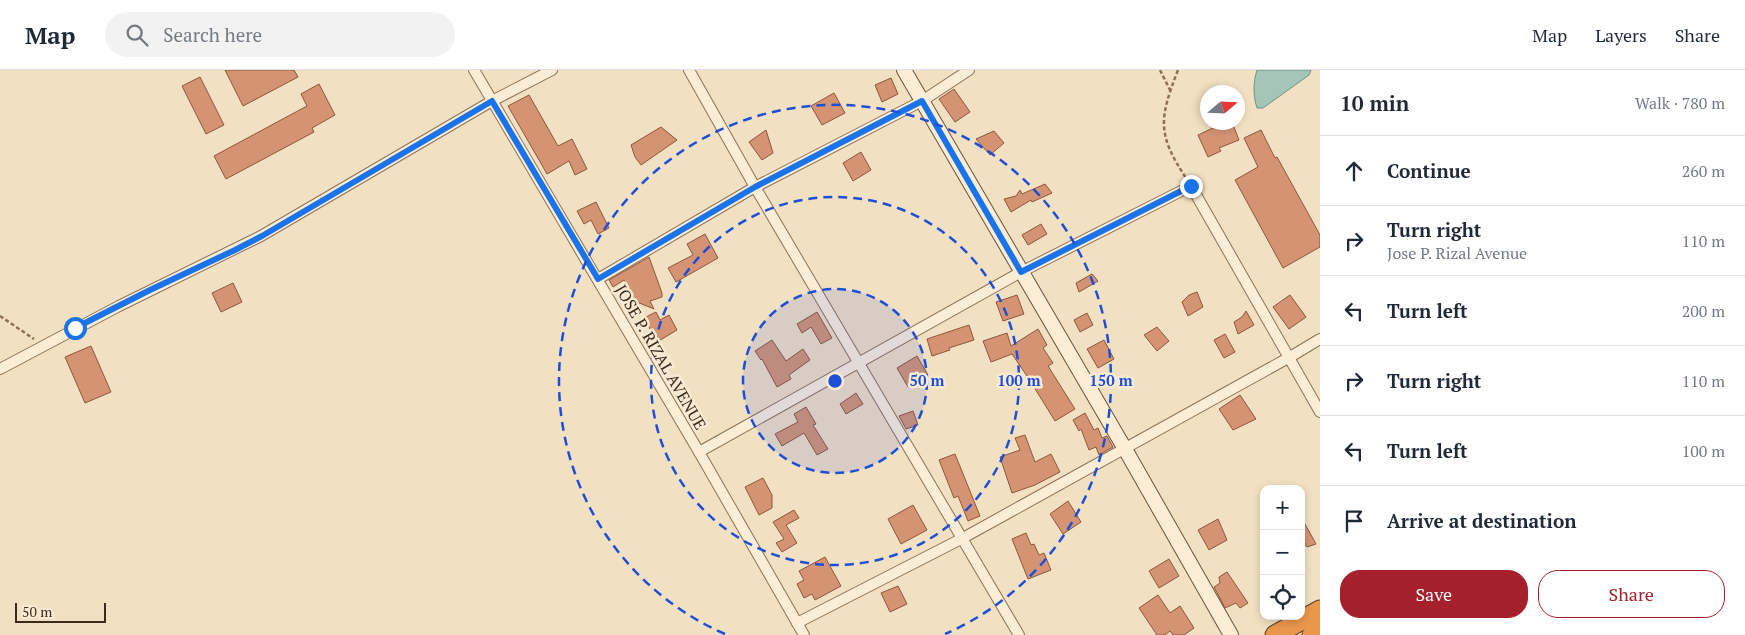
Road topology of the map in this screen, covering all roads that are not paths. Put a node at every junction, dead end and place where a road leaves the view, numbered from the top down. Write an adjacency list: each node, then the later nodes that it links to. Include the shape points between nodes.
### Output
1 (474, 70): 6 (street, JOSE P. RIZAL AVENUE)
2 (552, 70): 6 (street)
3 (689, 70): 8 (street)
4 (904, 70): 7 (street)
5 (969, 70): 7 (street)
6 (492, 101): 10 (street, JOSE P. RIZAL AVENUE); 14 (street, via 262,236 142,294)
7 (922, 101): 8 (street); 9 (street)
8 (755, 187): 10 (street); 13 (street)
9 (1021, 272): 12 (street, via 1191,186); 13 (street); 16 (street)
10 (598, 279): 17 (street, JOSE P. RIZAL AVENUE)
11 (1320, 339): 12 (street)
12 (1290, 357): 15 (street); 16 (street)
13 (859, 363): 17 (street); 18 (street)
14 (0, 369)
15 (1320, 412)
16 (1125, 448): 18 (street); 24 (street)
17 (699, 452): 20 (street, JOSE P. RIZAL AVENUE)
18 (963, 538): 20 (street); 23 (street)
19 (1320, 610): 25 (highway)
20 (797, 623): 22 (street, JOSE P. RIZAL AVENUE)
21 (1320, 630): 26 (highway)
22 (804, 635)
23 (1019, 635)
24 (1231, 635)
25 (1275, 635)
26 (1312, 635)

